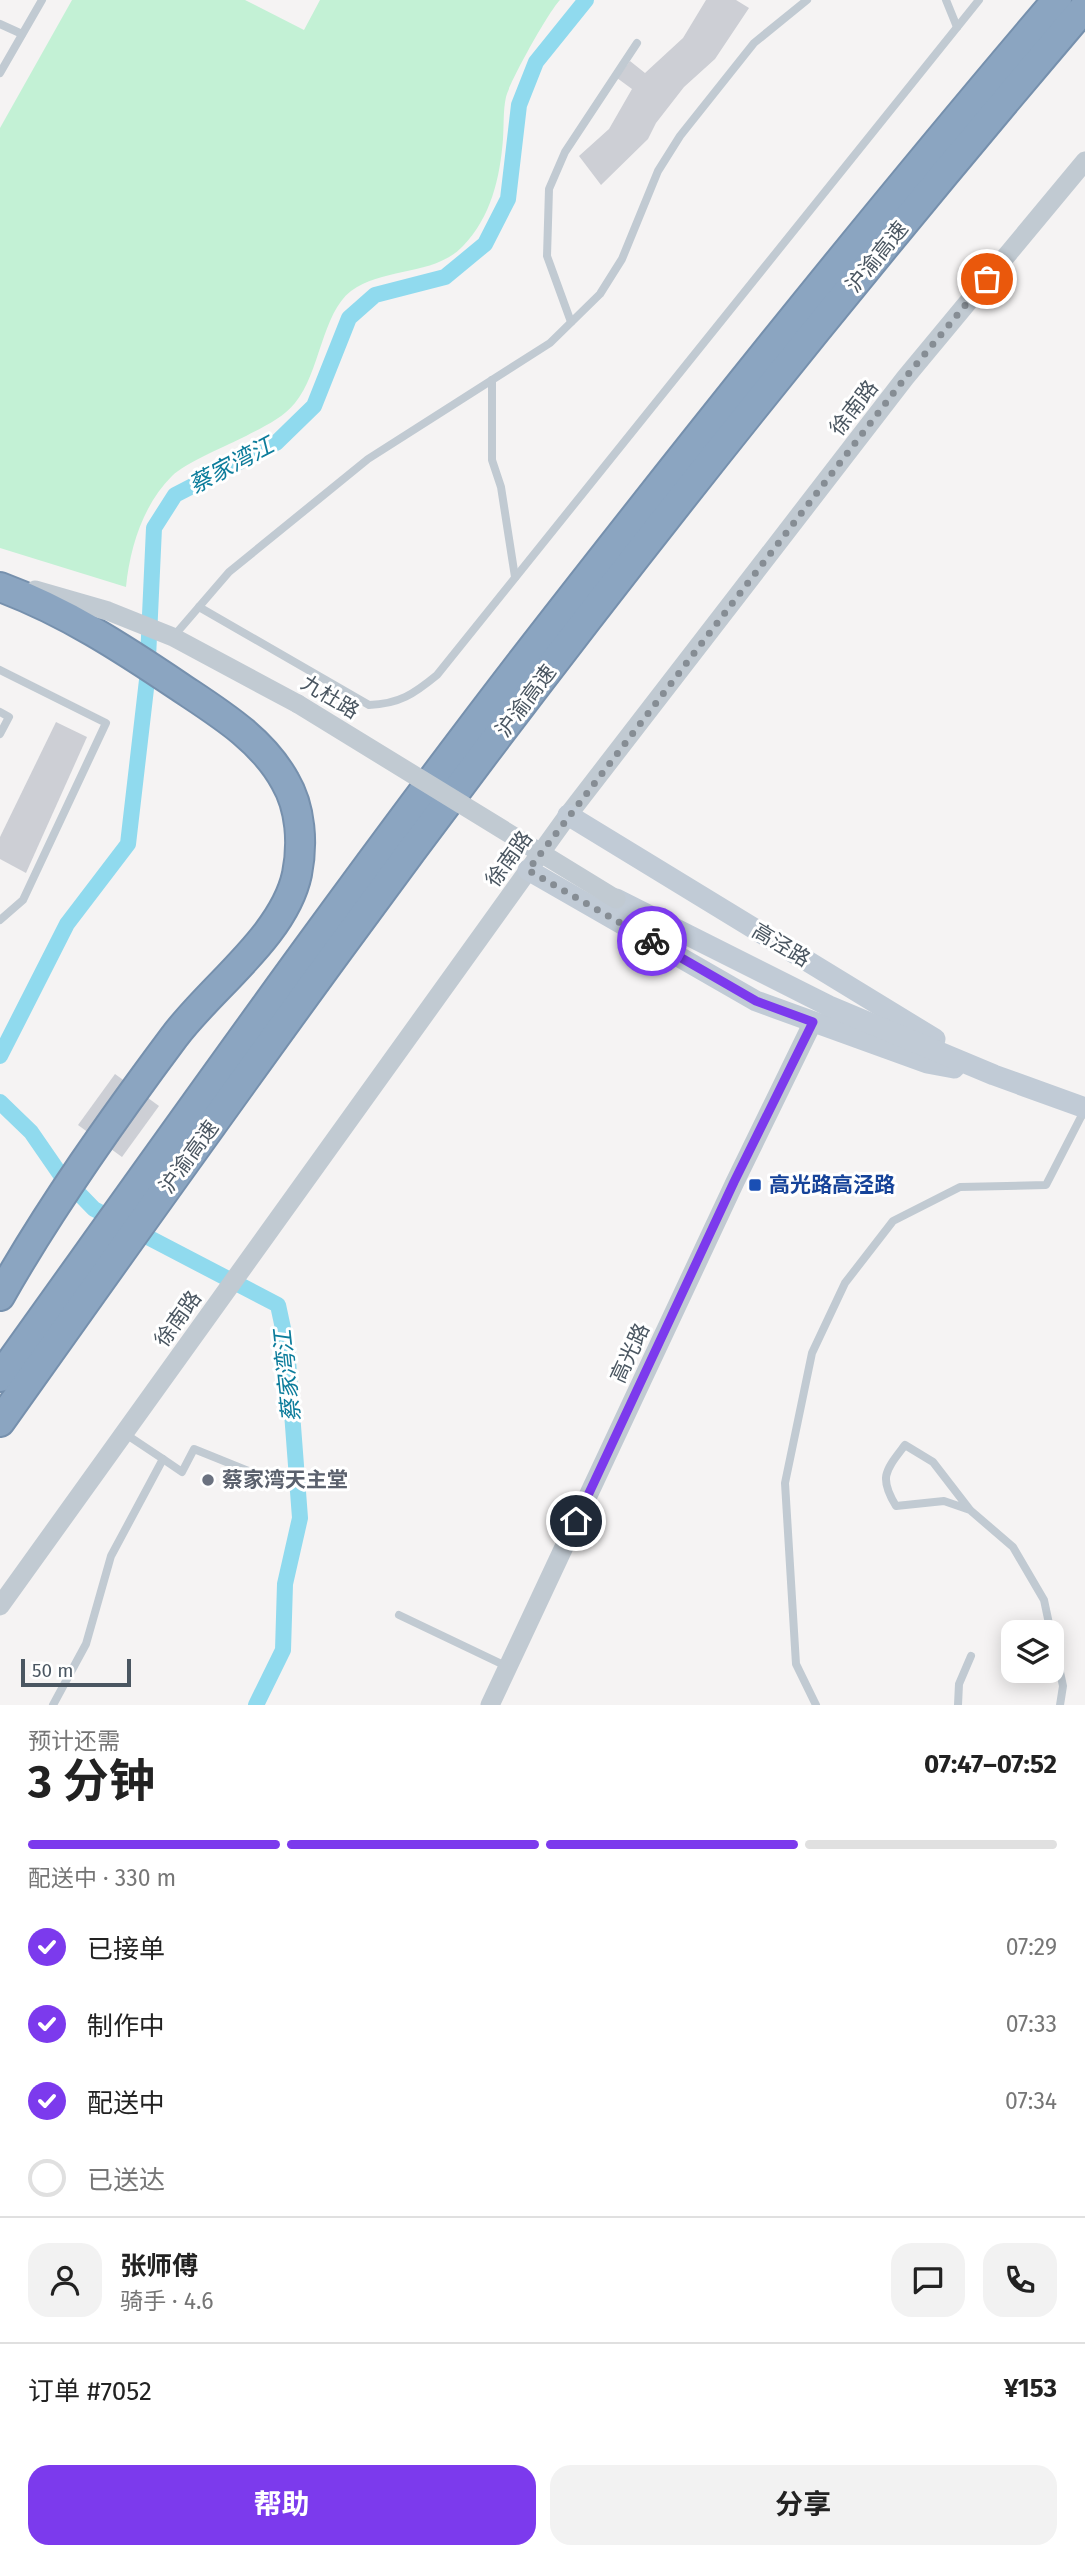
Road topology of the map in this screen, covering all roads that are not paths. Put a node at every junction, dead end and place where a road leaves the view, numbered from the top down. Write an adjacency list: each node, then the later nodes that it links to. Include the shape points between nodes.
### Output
1 (41, 0): 11 (lane)
2 (807, 0): 16 (lane, via 754,43 680,136 658,171 622,259 600,294)
3 (946, 0): 9 (lane)
4 (979, 0): 9 (lane)
5 (1057, 0): 34 (highway, 沪渝高速, via 961,112 529,653)
6 (1085, 7): 18 (highway, 沪渝高速)
7 (1085, 14): 14 (highway)
8 (0, 24): 11 (lane)
9 (957, 27): 19 (lane)
10 (1085, 29): 14 (highway)
11 (22, 34): 13 (lane)
12 (637, 43): 16 (lane, via 565,152 549,189 547,256)
13 (0, 73)
14 (1000, 113): 18 (highway)
15 (1085, 161): 27 (street, 徐南路, via 905,378)
16 (571, 322): 17 (lane, via 550,343)
17 (492, 380): 19 (lane, via 492,460 501,487); 22 (lane, via 368,459 229,572)
18 (724, 447): 34 (highway, 沪渝高速)
19 (515, 577): 22 (lane, via 437,675 412,696 391,705 369,705)
20 (0, 581): 23 (street, 九杜路, via 108,611)
21 (0, 587): 36 (highway, via 61,613 125,650 243,731 286,782 297,813 300,845 297,875 274,922 174,1036 50,1212)
22 (199, 607): 23 (lane)
23 (173, 637): 29 (street, 九杜路, bridge, via 298,704)
24 (0, 670): 30 (lane, via 106,723 23,900)
25 (0, 712): 26 (lane, via 9,717)
26 (0, 734)
27 (568, 815): 28 (street, 徐南路); 32 (main road, 高泾路)
28 (528, 870): 31 (main road, 高泾路, via 756,1001); 39 (street, 徐南路)
29 (616, 899): 32 (main road, 高泾路, via 829,1006)
30 (0, 920)
31 (813, 1022): 32 (main road, 高泾路, via 927,1063); 47 (street, 高光路)
32 (994, 1075): 33 (main road, 高泾路)
33 (1085, 1108): 51 (lane, via 1046,1185 960,1187 893,1221 845,1283 813,1353 785,1483 796,1664)
34 (143, 1199): 35 (highway, 沪渝高速)
35 (100, 1253): 37 (highway, 沪渝高速); 38 (highway, 沪渝高速)
36 (0, 1296)
37 (0, 1375)
38 (0, 1422)
39 (124, 1433): 40 (lane); 43 (street, 徐南路)
40 (163, 1460): 41 (lane, via 182,1472 194,1449); 49 (lane, via 111,1556 86,1644)
41 (271, 1480)
42 (970, 1510): 42 (lane, via 933,1462 905,1445 887,1468 884,1488 896,1506 944,1501); 45 (lane, via 1013,1547 1044,1600)
43 (0, 1606)
44 (400, 1615): 47 (lane)
45 (1049, 1620)
46 (971, 1656): 52 (lane, via 959,1684)
47 (508, 1667): 50 (street, 高光路)
48 (1062, 1683): 53 (lane)
49 (53, 1705)
50 (490, 1705)
51 (816, 1705)
52 (958, 1705)
53 (1060, 1705)

